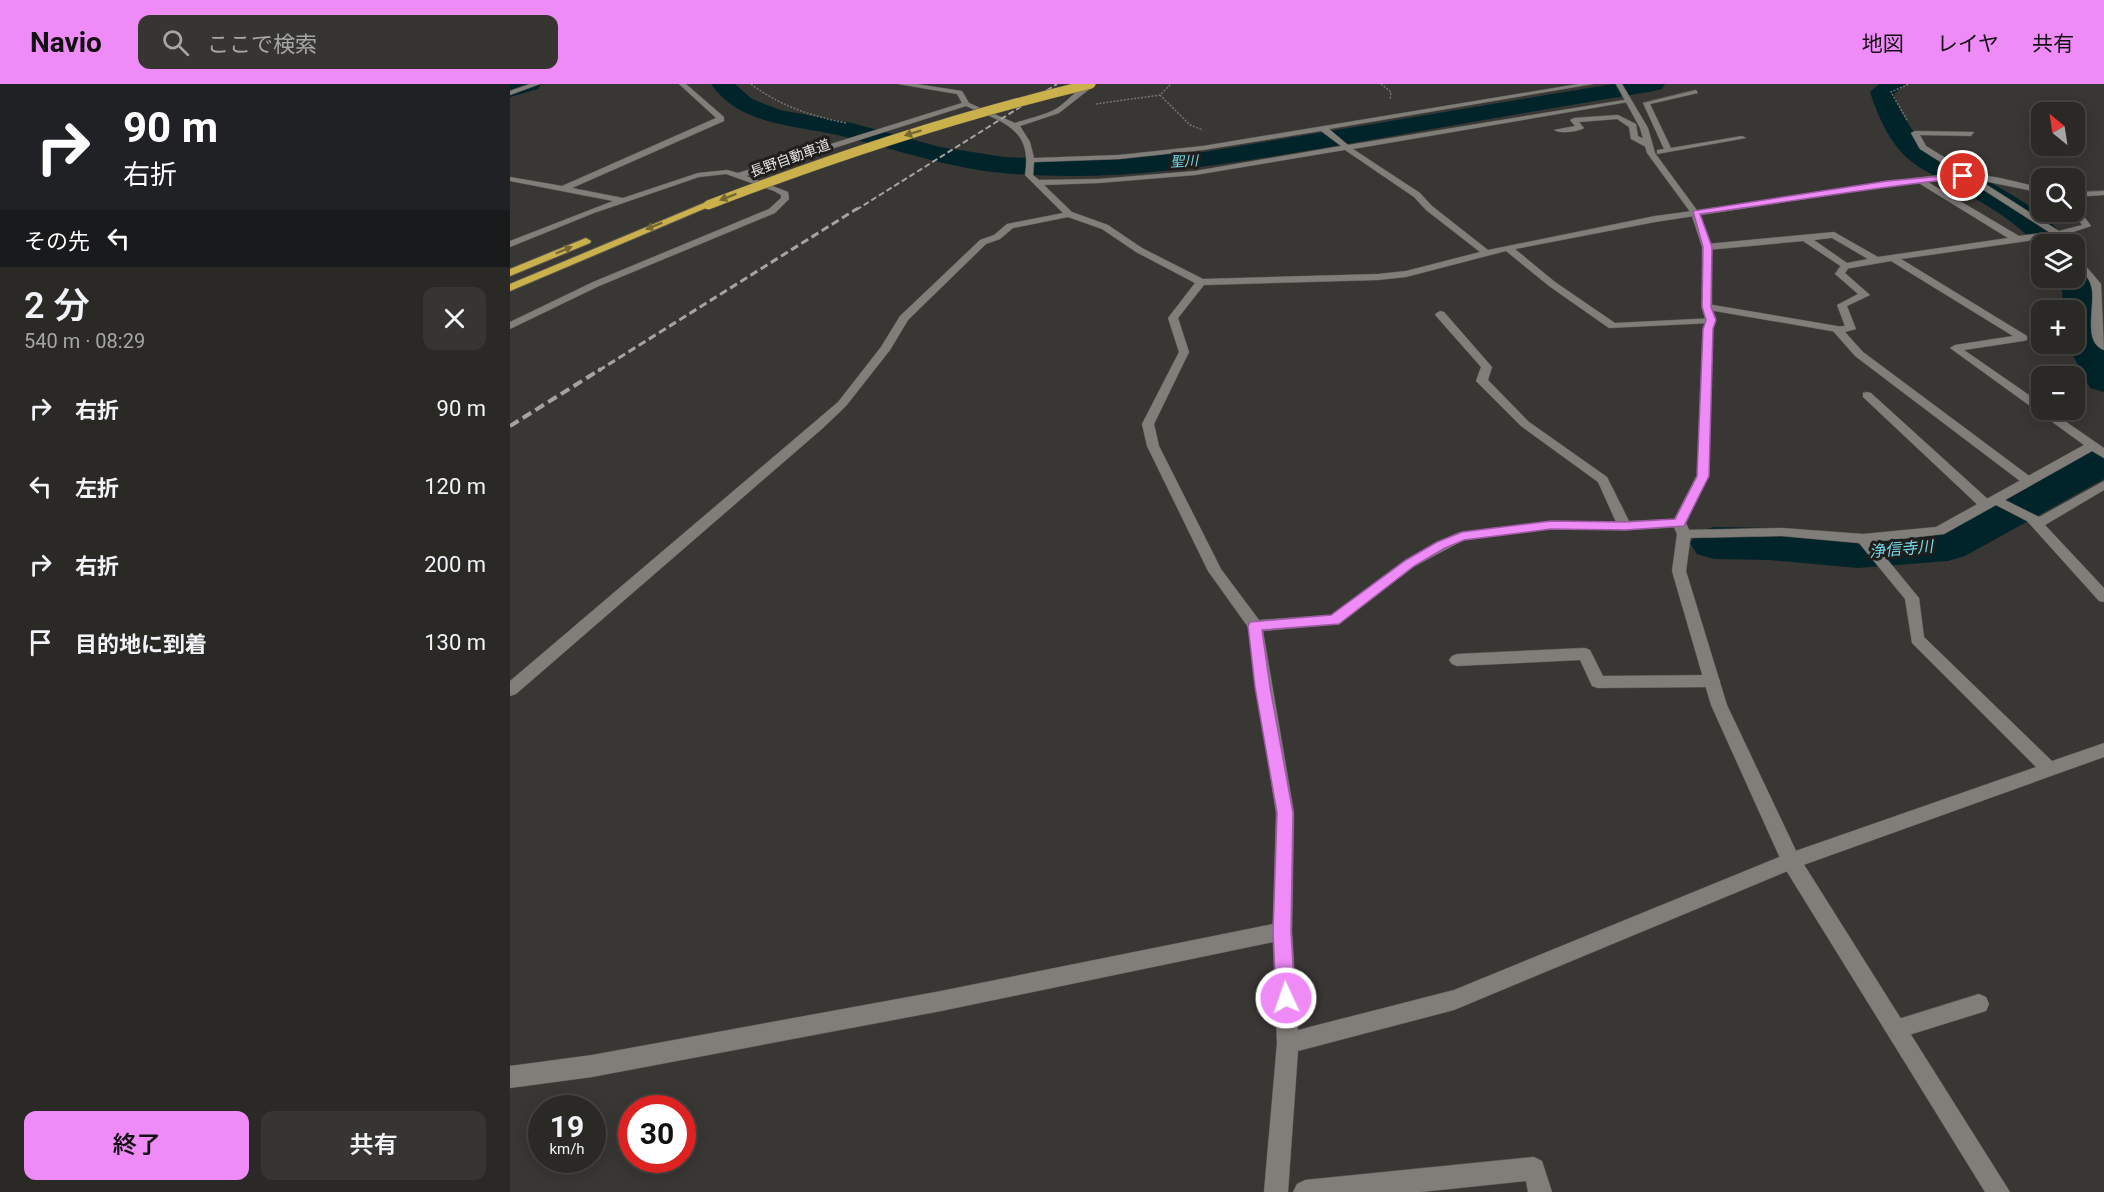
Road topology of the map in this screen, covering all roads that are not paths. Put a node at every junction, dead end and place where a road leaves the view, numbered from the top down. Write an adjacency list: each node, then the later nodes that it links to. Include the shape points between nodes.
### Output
1 (537, 84): 9 (street)
2 (682, 84): 28 (street, via 720,119)
3 (901, 84): 11 (street, via 960,92)
4 (1057, 84): 26 (highway, 長野自動車道, via 882,132)
5 (1091, 84): 12 (street, via 1057,112); 50 (highway, 長野自動車道, one-way to 50, bridge, via 894,139 794,172)
6 (1590, 84): 13 (street)
7 (1619, 84): 10 (street)
8 (1696, 92): 19 (street, via 1646,103)
9 (510, 93)
10 (1628, 98): 17 (street); 18 (street)
11 (966, 104): 12 (street); 21 (street)
12 (1015, 125): 20 (street, via 1025,135)
13 (1324, 129): 17 (street); 20 (street, via 1119,157)
14 (1558, 130): 18 (street, via 1580,128 1574,120 1618,117 1633,126 1634,137)
15 (1971, 134): 22 (street, via 1914,133 1923,147)
16 (1742, 138): 19 (street)
17 (1349, 149): 25 (street, via 1195,173); 43 (street, via 1417,195)
18 (1650, 149): 19 (street); 32 (street)
19 (1668, 150)
20 (1032, 160): 25 (street, via 1029,175)
21 (741, 175): 31 (street, via 727,172 686,177); 54 (street, via 777,189 785,194 785,199 772,211 596,284)
22 (1966, 176): 24 (street); 27 (street); 35 (street)
23 (510, 179): 28 (street)
24 (1920, 181): 32 (street); 39 (street)
25 (1036, 183): 33 (street)
26 (731, 184)
27 (2031, 188)
28 (562, 189): 31 (street)
29 (2104, 193): 30 (street)
30 (2085, 194)
31 (622, 200): 40 (street)
32 (1695, 213): 41 (street); 42 (street)
33 (1069, 214): 49 (street, via 1105,227 1138,250); 70 (street, via 1010,226 997,237 982,242 904,318 842,404 819,426)
34 (2085, 222): 35 (street, via 2087,226)
35 (2057, 234)
36 (600, 235): 48 (highway, one-way to 36)
37 (1804, 237): 41 (street); 45 (street, via 1834,235); 46 (street)
38 (2031, 237): 39 (street)
39 (2018, 239): 44 (street)
40 (510, 244)
41 (1707, 247): 51 (street)
42 (1508, 248): 43 (street); 53 (street, via 1613,326)
43 (1486, 253): 49 (street, via 1406,274 1378,277)
44 (1893, 258): 45 (street); 58 (street, via 2023,338 1955,348)
45 (1878, 260): 46 (street)
46 (1845, 266): 55 (street, via 1840,274 1865,295 1842,305 1851,328)
47 (2085, 270): 56 (street, via 2096,284 2098,339)
48 (510, 273)
49 (1201, 282): 67 (street, via 1173,318 1184,352 1150,415 1149,433 1215,571)
50 (510, 288)
51 (1707, 307): 53 (street); 55 (street)
52 (1440, 314): 63 (street, via 1487,367 1482,381 1525,424 1603,480)
53 (1711, 320): 64 (street, via 1703,476)
54 (510, 326)
55 (1837, 329): 59 (street, via 1859,354)
56 (2104, 347)
57 (1867, 395): 61 (street)
58 (2097, 449): 59 (street)
59 (2028, 481): 61 (street)
60 (2104, 485): 62 (street)
61 (1995, 503): 62 (street); 65 (street, via 1939,531)
62 (2035, 521): 66 (street)
63 (1625, 526): 64 (street); 67 (street, via 1551,525 1462,536 1410,563 1334,620)
64 (1682, 528): 65 (street, via 1782,532); 69 (street, via 1679,571)
65 (1865, 542): 72 (street, via 1912,598 1917,639)
66 (2104, 597)
67 (1255, 626): 74 (street, via 1285,813)
68 (1456, 660): 69 (street, via 1585,654 1598,682)
69 (1712, 681): 73 (street, via 1719,705)
70 (510, 690)
71 (2104, 750): 72 (street)
72 (2049, 769): 73 (street)
73 (1791, 861): 76 (street); 77 (street, via 1454,1000)
74 (1282, 931): 77 (street); 78 (street, via 941,1001 592,1066)
75 (1979, 1004): 76 (street)
76 (1896, 1029): 82 (street)
77 (1288, 1043): 79 (street)
78 (510, 1077)
79 (1276, 1192)
80 (1305, 1192): 81 (street, via 1534,1168)
81 (1540, 1192)
82 (1998, 1192)

